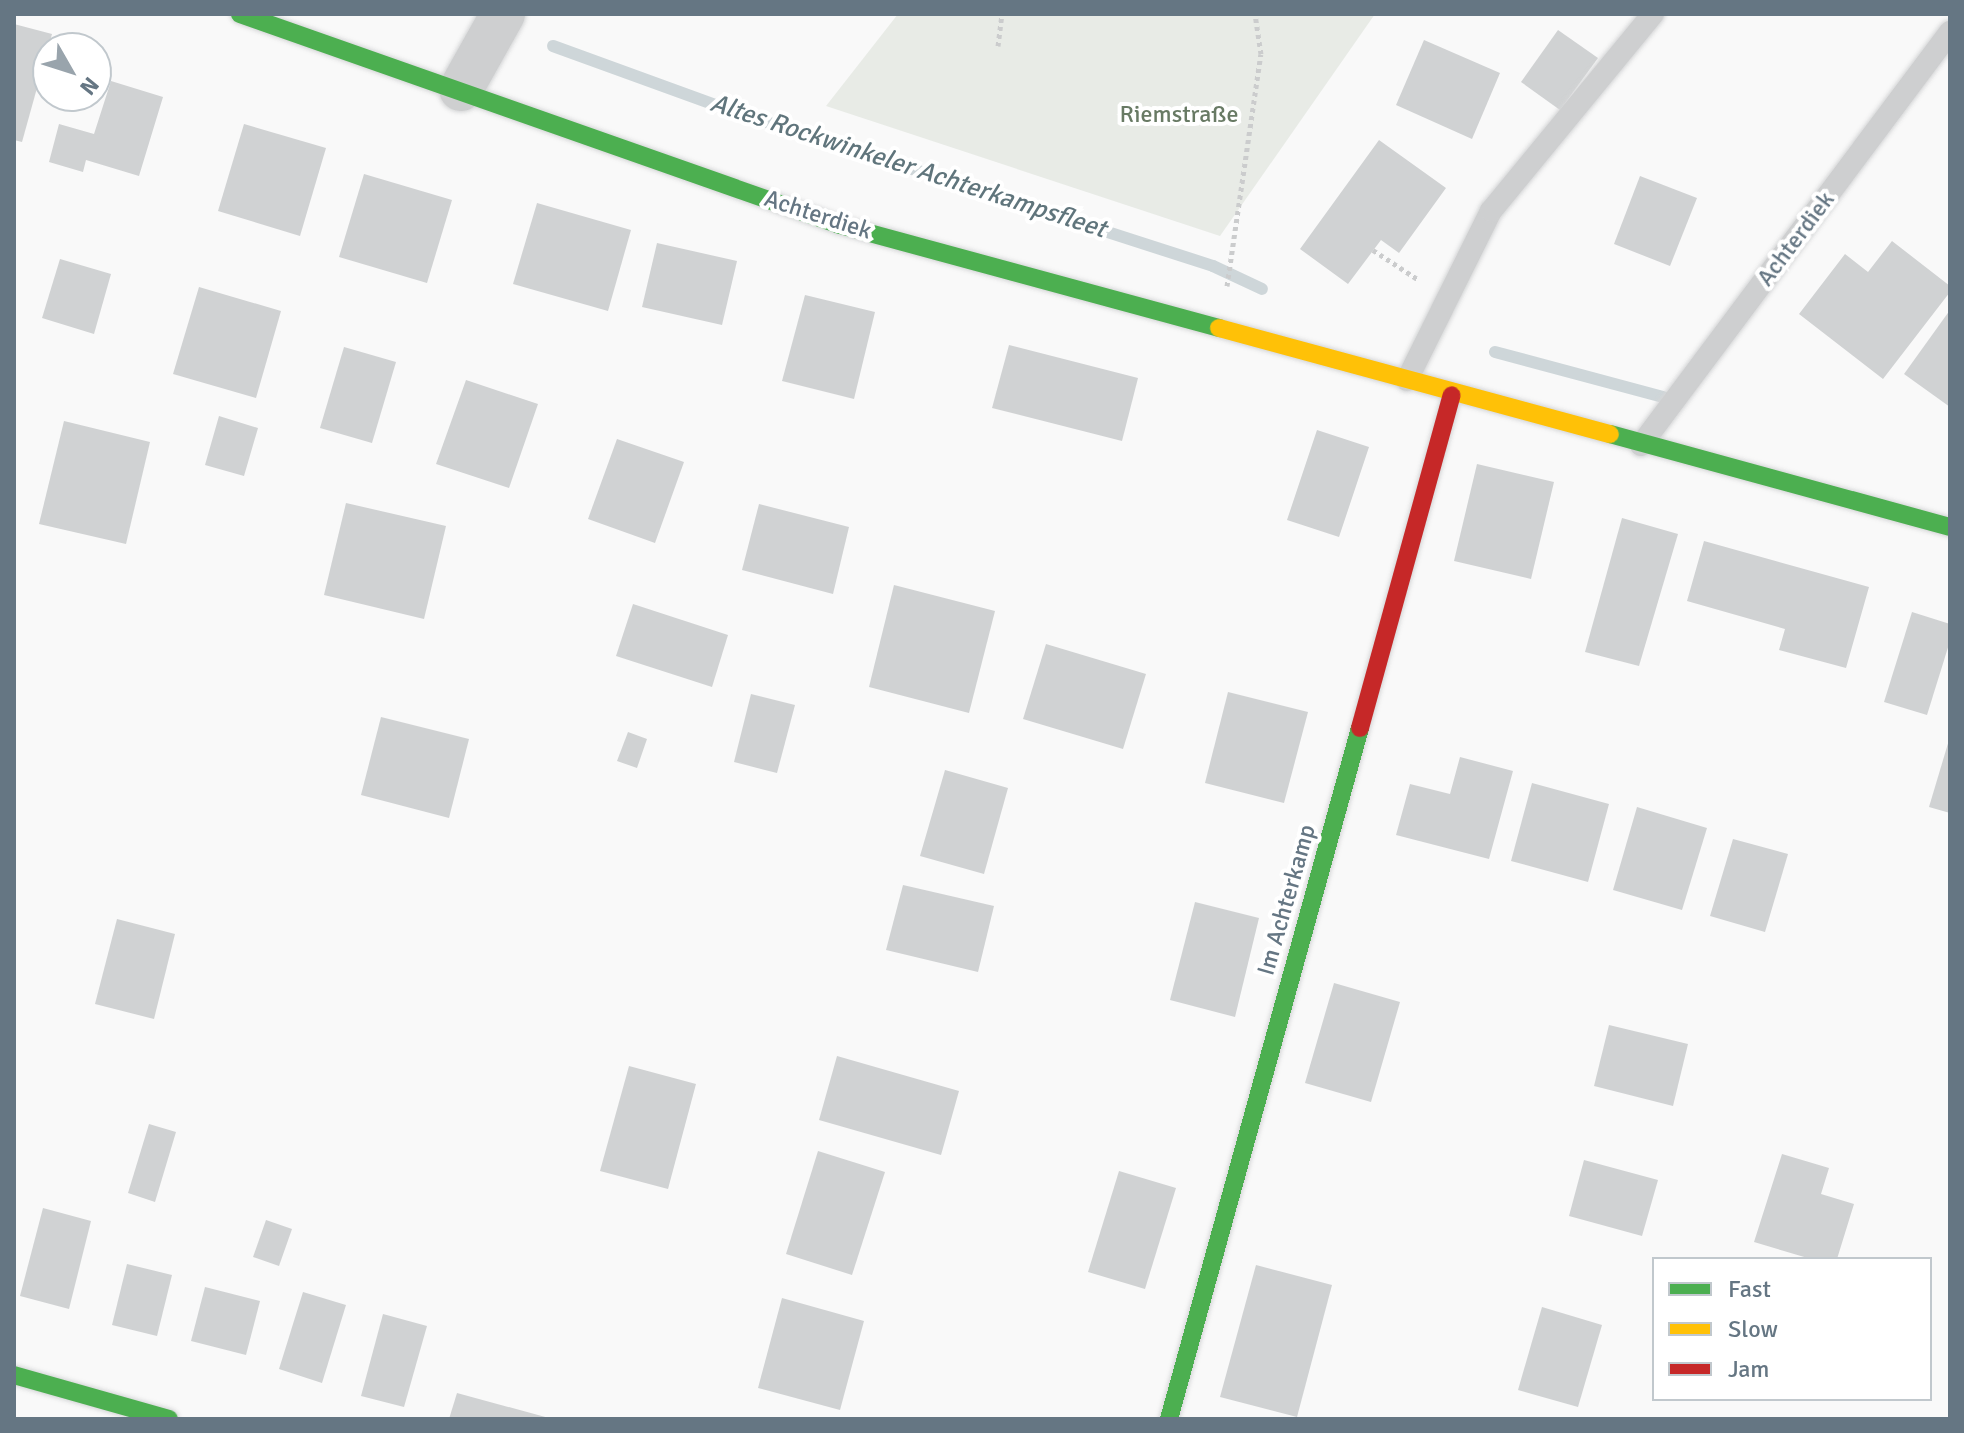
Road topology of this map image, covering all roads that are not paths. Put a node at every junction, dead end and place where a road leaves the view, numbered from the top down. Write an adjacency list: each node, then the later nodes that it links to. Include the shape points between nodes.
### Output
1 (240, 14): 5 (street, Achterdiek)
2 (503, 14): 5 (street)
3 (1653, 14): 6 (lane, via 1491,211)
4 (1950, 32): 8 (lane, Achterdiek)
5 (461, 89): 6 (street, Achterdiek, via 840,225)
6 (1407, 380): 7 (street, Achterdiek)
7 (1452, 395): 8 (street, Achterdiek); 12 (street, Im Achterkamp)
8 (1641, 445): 9 (street, Achterdiek)
9 (1950, 527)
10 (14, 1375): 11 (street)
11 (169, 1419)
12 (1169, 1419)

